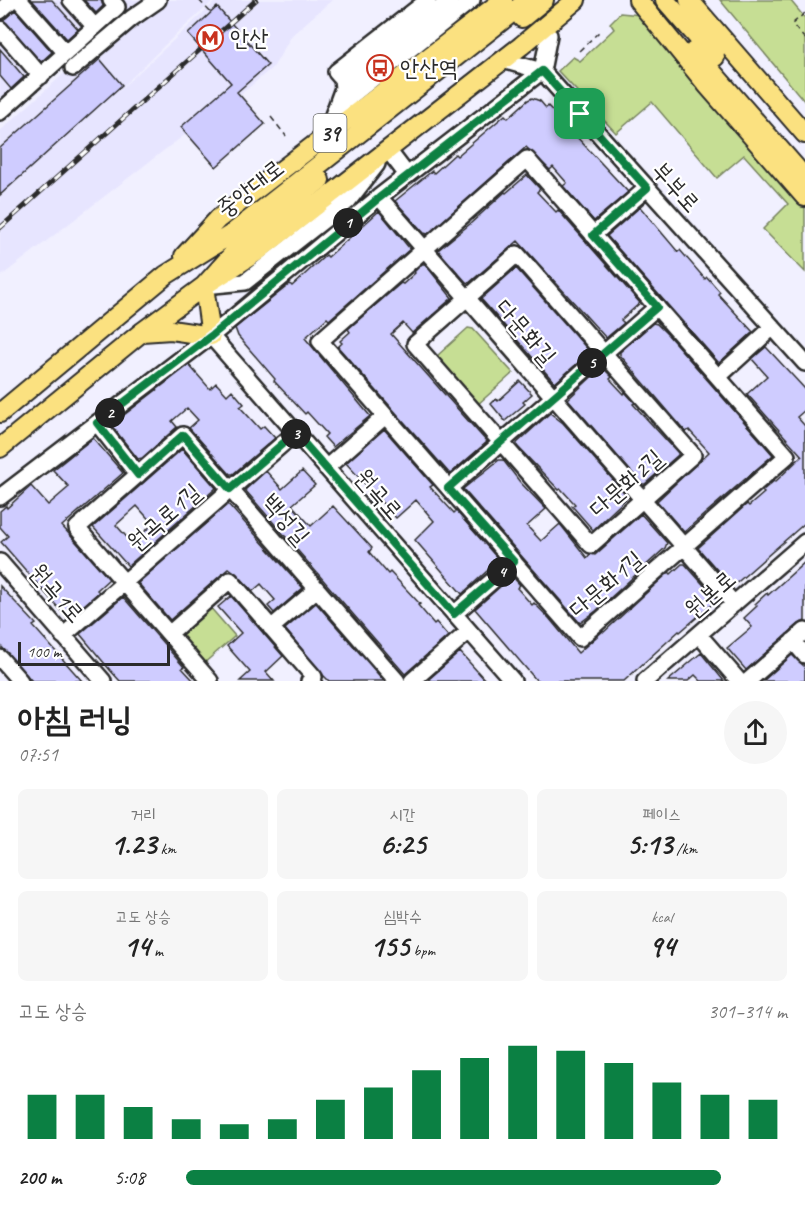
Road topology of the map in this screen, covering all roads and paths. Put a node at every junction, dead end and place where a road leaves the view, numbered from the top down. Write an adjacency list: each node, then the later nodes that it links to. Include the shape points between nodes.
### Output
1 (12, 0): 19 (street)
2 (19, 0): 29 (street)
3 (71, 0): 22 (street)
4 (111, 0): 22 (street, via 117,7)
5 (158, 0): 31 (street)
6 (199, 0): 21 (path)
7 (428, 0): 35 (street, via 336,72)
8 (450, 0): 35 (street)
9 (472, 0): 37 (street, via 350,97)
10 (502, 0): 41 (main road, 39)
11 (528, 0): 51 (main road, 중앙대로, via 230,235)
12 (544, 0): 52 (main road, via 248,237)
13 (576, 0): 27 (main road, 39)
14 (591, 0): 25 (main road, 39)
15 (638, 0): 47 (main road)
16 (649, 0): 33 (main road)
17 (665, 0): 33 (main road)
18 (689, 0): 39 (main road)
19 (0, 11)
20 (805, 13): 26 (path, via 792,24)
21 (212, 14)
22 (95, 27): 29 (street)
23 (0, 29): 34 (street)
24 (601, 30): 28 (path)
25 (549, 35): 27 (main road, 39); 32 (street)
26 (805, 39)
27 (521, 46): 30 (main road, 39)
28 (579, 51)
29 (66, 53): 34 (street)
30 (502, 60): 32 (street); 42 (main road, 39)
31 (73, 68)
32 (542, 71): 44 (street); 46 (street, 부부로)
33 (723, 75): 43 (main road); 45 (main road)
34 (41, 76): 36 (street)
35 (343, 88): 37 (street)
36 (3, 104)
37 (334, 116): 41 (street)
38 (271, 117): 40 (path)
39 (805, 134)
40 (286, 136)
41 (325, 137): 51 (main road, 39, via 218,219)
42 (388, 149): 44 (street); 52 (main road, 39, via 256,252)
43 (805, 159)
44 (407, 175): 48 (street)
45 (805, 178)
46 (647, 188): 49 (street); 55 (street, 부부로)
47 (805, 197)
48 (379, 198): 50 (street, 다문화길); 57 (street)
49 (593, 235): 50 (street, 다문화1길, via 527,159); 54 (street, 다문화1길)
50 (424, 249): 53 (street, 다문화길); 63 (street, 다문화1길, via 320,341)
51 (166, 275): 62 (main road, 중앙대로 / 39)
52 (204, 286): 56 (main road, 39); 57 (main road)
53 (467, 298): 58 (street, 다문화2길, via 517,254); 61 (street, 다문화길); 66 (street, 다문화2길, via 415,344)
54 (657, 307): 58 (street); 60 (street, 다문화1길)
55 (773, 327): 59 (street, 부부로); 60 (street)
56 (142, 332): 57 (main road, via 171,330); 67 (main road, 39)
57 (211, 336): 64 (street); 65 (street, 원곡로)
58 (604, 353): 61 (street); 73 (street, 다문화2길, via 693,455)
59 (805, 363)
60 (718, 377): 75 (street, 다문화1길, via 787,456)
61 (553, 397): 66 (street); 73 (street, 다문화길)
62 (0, 413)
63 (385, 416): 68 (street); 70 (street, 다문화1길)
64 (97, 423): 69 (street); 72 (street)
65 (295, 433): 68 (street, 원곡로); 71 (street, 원곡로1길)
66 (501, 442): 70 (street); 73 (street, 다문화2길, via 591,545)
67 (0, 448)
68 (326, 468): 81 (street, 원곡로)
69 (138, 475): 71 (street, 백성길, via 183,435); 78 (street, 백성길, via 77,528)
70 (448, 488): 77 (street, 다문화1길)
71 (230, 489): 78 (street, 원곡로1길); 79 (street, 백성길)
72 (0, 497)
73 (642, 499): 75 (street, 다문화길)
74 (805, 542): 80 (street, 원본로)
75 (684, 547): 77 (street, 다문화1길, via 580,638); 80 (street, 다문화길)
76 (0, 562): 86 (street, 원곡1로)
77 (514, 562): 81 (street)
78 (124, 582): 84 (street, 백성길); 86 (street, 원곡로1길)
79 (316, 589): 82 (street); 94 (street, 백성길)
80 (734, 604): 85 (street, 원본로)
81 (454, 614): 83 (street, 원곡로)
82 (271, 628): 84 (street, via 230,580); 93 (street, via 314,676)
83 (469, 631): 95 (street); 96 (street, 원곡로)
84 (169, 634): 92 (street, 백성길)
85 (699, 634): 97 (street, 원본로); 98 (street)
86 (63, 636): 91 (street, 원곡1로)
87 (799, 636): 88 (street); 99 (street)
88 (805, 655)
89 (0, 658): 90 (street)
90 (20, 681)
91 (103, 681)
92 (210, 681)
93 (309, 681)
94 (397, 681)
95 (412, 681)
96 (513, 681)
97 (645, 681)
98 (740, 681)
99 (748, 681)

